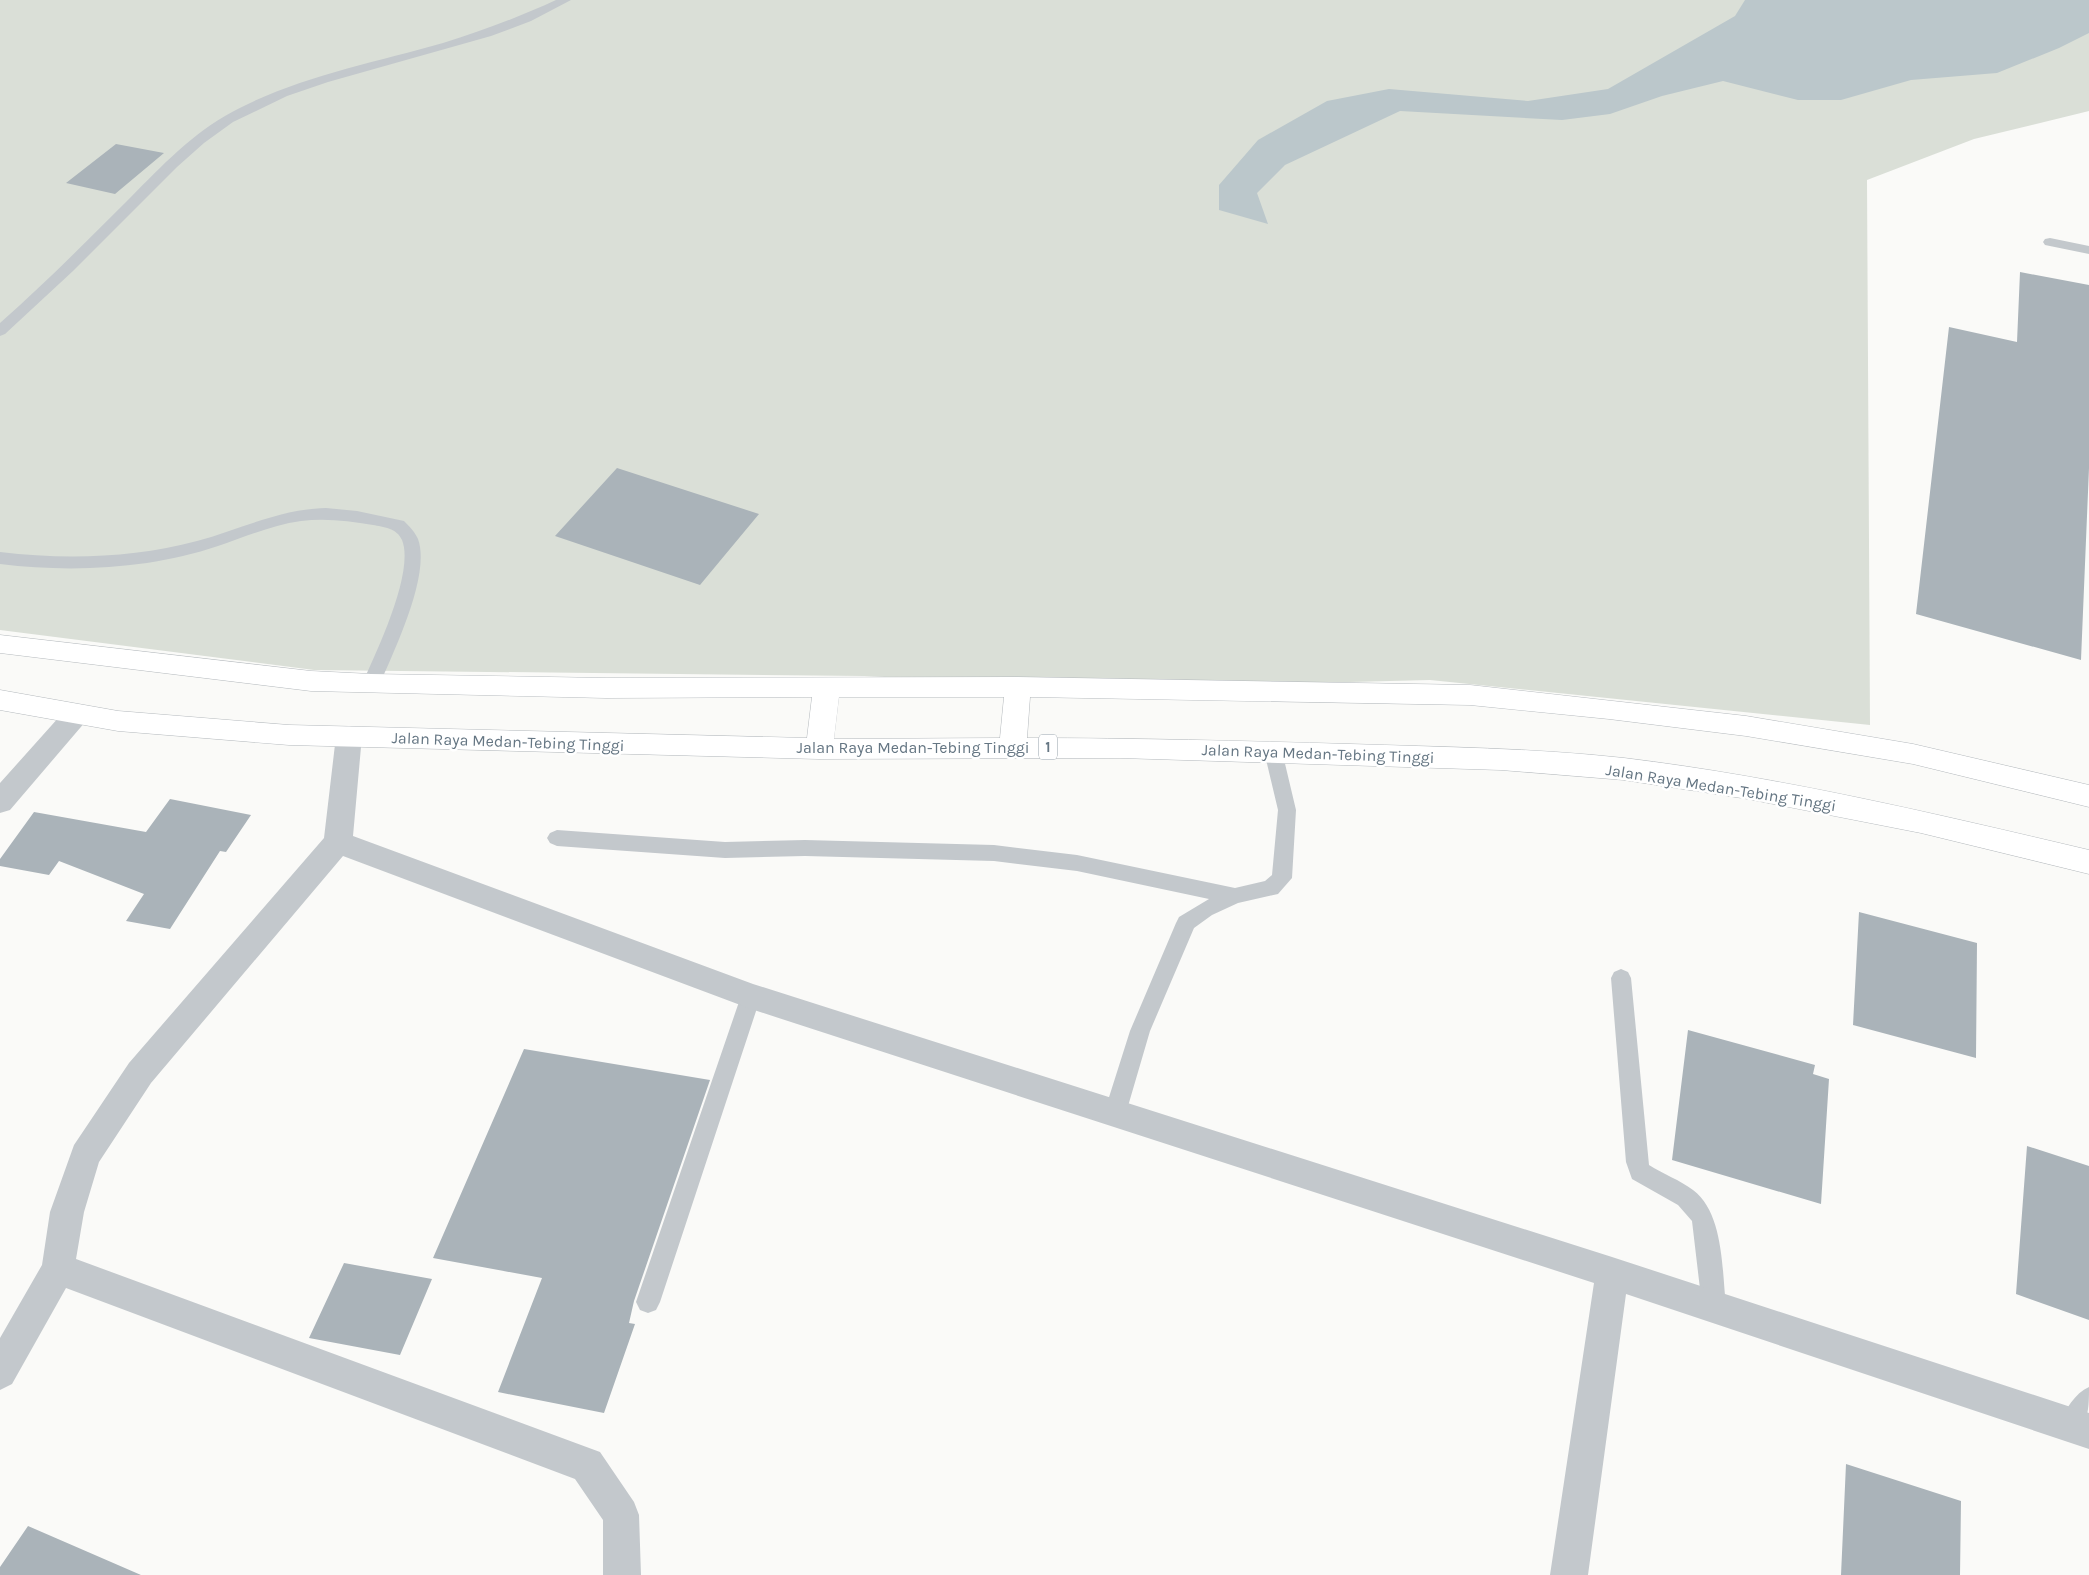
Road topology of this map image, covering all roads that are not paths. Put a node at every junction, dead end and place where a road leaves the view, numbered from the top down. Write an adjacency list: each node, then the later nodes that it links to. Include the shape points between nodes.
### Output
1 (565, 0): 4 (lane, via 495,30 342,73 243,111 204,135 35,301)
2 (2050, 242): 3 (lane)
3 (2089, 250)
4 (0, 331)
5 (0, 558): 7 (lane, via 65,564 143,558 197,547 268,523 314,514 352,515 398,525 410,540 412,561 408,590)
6 (0, 644): 7 (highway, via 310,681)
7 (371, 684): 8 (highway, via 606,688)
8 (827, 686): 9 (highway); 14 (highway)
9 (1018, 687): 13 (highway); 16 (highway, via 1470,695 1609,709 1746,726 1913,754)
10 (0, 700): 11 (highway, Jalan Raya Medan-Tebing Tinggi / 1)
11 (76, 714): 12 (highway, Jalan Raya Medan-Tebing Tinggi / 1, via 118,721); 17 (street)
12 (348, 736): 14 (highway, Jalan Raya Medan-Tebing Tinggi / 1); 19 (street)
13 (1013, 746): 14 (highway, Jalan Raya Medan-Tebing Tinggi / 1); 15 (highway, Jalan Raya Medan-Tebing Tinggi / 1)
14 (819, 749)
15 (1273, 751): 20 (highway, Jalan Raya Medan-Tebing Tinggi / 1, via 1501,759 1624,769 1748,788 1912,820); 21 (lane, via 1287,810 1282,878 1272,888)
16 (2089, 796)
17 (0, 802)
18 (557, 838): 21 (lane, via 725,850 805,848 994,853 1077,863)
19 (338, 842): 23 (street); 25 (street, via 140,1073 85,1156 67,1212)
20 (2089, 862)
21 (1234, 896): 24 (lane, via 1205,909 1186,923 1140,1031)
22 (1621, 978): 28 (lane, via 1637,1162 1640,1172 1684,1195 1701,1213)
23 (751, 996): 24 (street); 27 (lane)
24 (1115, 1113): 26 (street)
25 (58, 1269): 29 (street); 31 (street, via 587,1465 620,1515)
26 (1612, 1272): 28 (street); 32 (street)
27 (648, 1302)
28 (1714, 1306): 30 (street)
29 (0, 1372)
30 (2083, 1418)
31 (622, 1575)
32 (1568, 1575)

